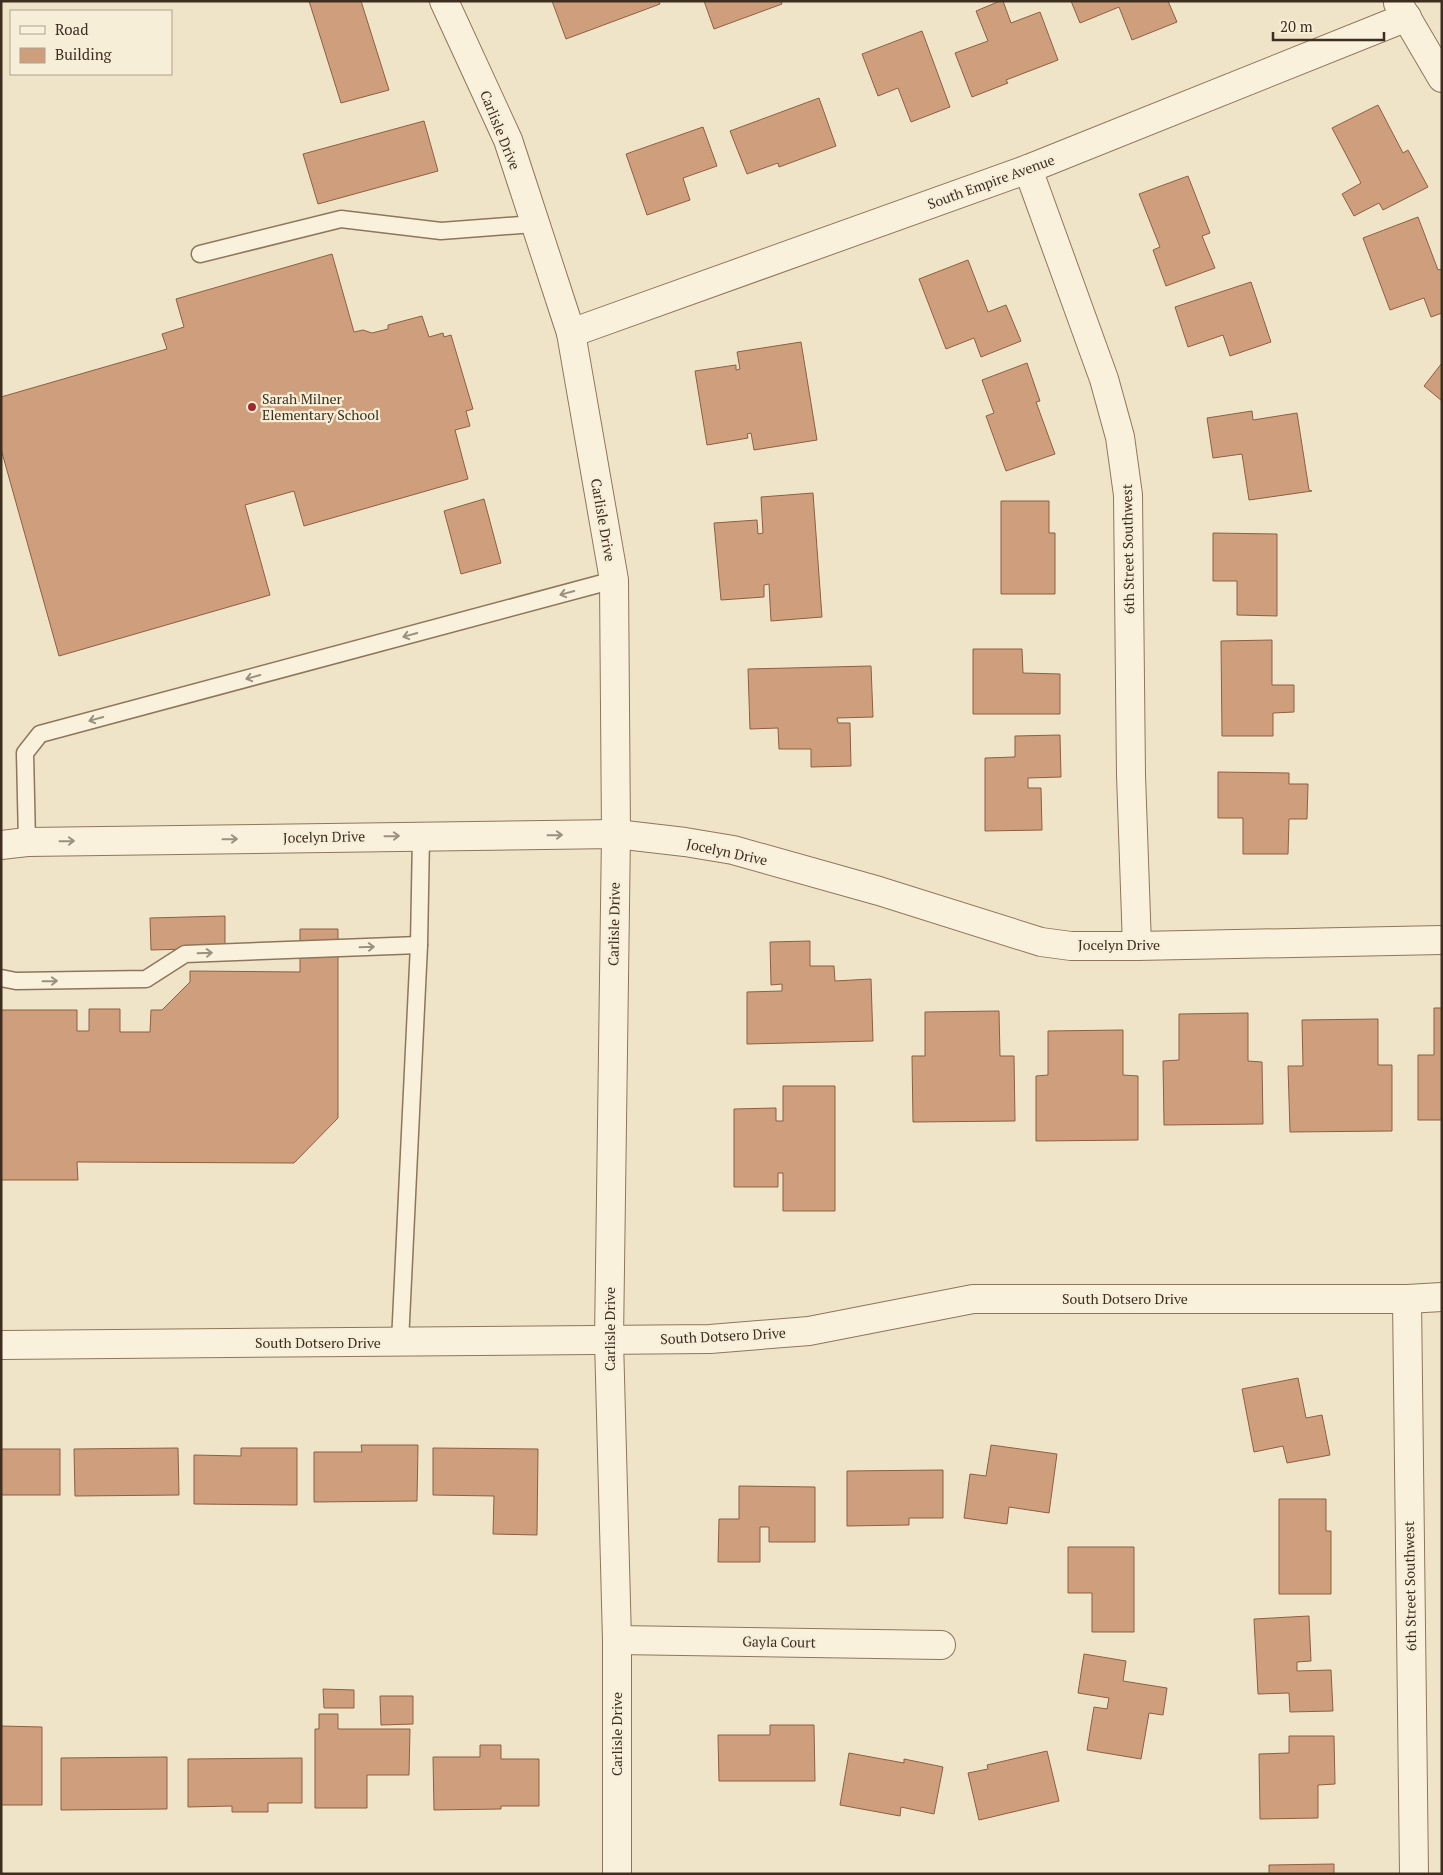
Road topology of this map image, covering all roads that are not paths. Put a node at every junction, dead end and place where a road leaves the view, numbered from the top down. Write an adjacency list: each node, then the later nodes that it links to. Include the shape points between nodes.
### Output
1 (444, 1): 5 (street, Carlisle Drive, via 508,140)
2 (1402, 9): 3 (street); 4 (street, South Empire Avenue)
3 (1442, 78)
4 (1028, 169): 7 (street, South Empire Avenue); 14 (street, 6th Street Southwest, via 1104,379 1120,438 1128,495 1131,775)
5 (534, 224): 6 (lane, via 441,231 341,219); 7 (street, Carlisle Drive)
6 (200, 254)
7 (571, 332): 8 (street, Carlisle Drive)
8 (614, 580): 9 (street, Carlisle Drive); 11 (lane, one-way to 11, via 40,734 25,752)
9 (616, 834): 10 (street, Jocelyn Drive, one-way to 9); 14 (street, Jocelyn Drive, via 733,850 879,891 1041,942 1071,946); 18 (street, Carlisle Drive)
10 (421, 836): 11 (street, Jocelyn Drive, one-way to 10); 13 (lane)
11 (14, 843)
12 (1442, 940): 14 (street, Jocelyn Drive)
13 (419, 945): 15 (lane, one-way to 13, via 16,981 146,979 185,954); 19 (lane)
14 (1137, 946)
15 (1, 978)
16 (1442, 1297): 17 (street, South Dotsero Drive)
17 (1406, 1299): 18 (street, South Dotsero Drive, via 973,1299 809,1331 710,1339); 24 (street, 6th Street Southwest)
18 (609, 1340): 19 (street, South Dotsero Drive); 21 (street, Carlisle Drive)
19 (400, 1342): 20 (street, South Dotsero Drive)
20 (1, 1346)
21 (617, 1640): 22 (street, Gayla Court); 23 (street, Carlisle Drive)
22 (941, 1645)
23 (616, 1874)
24 (1414, 1874)

